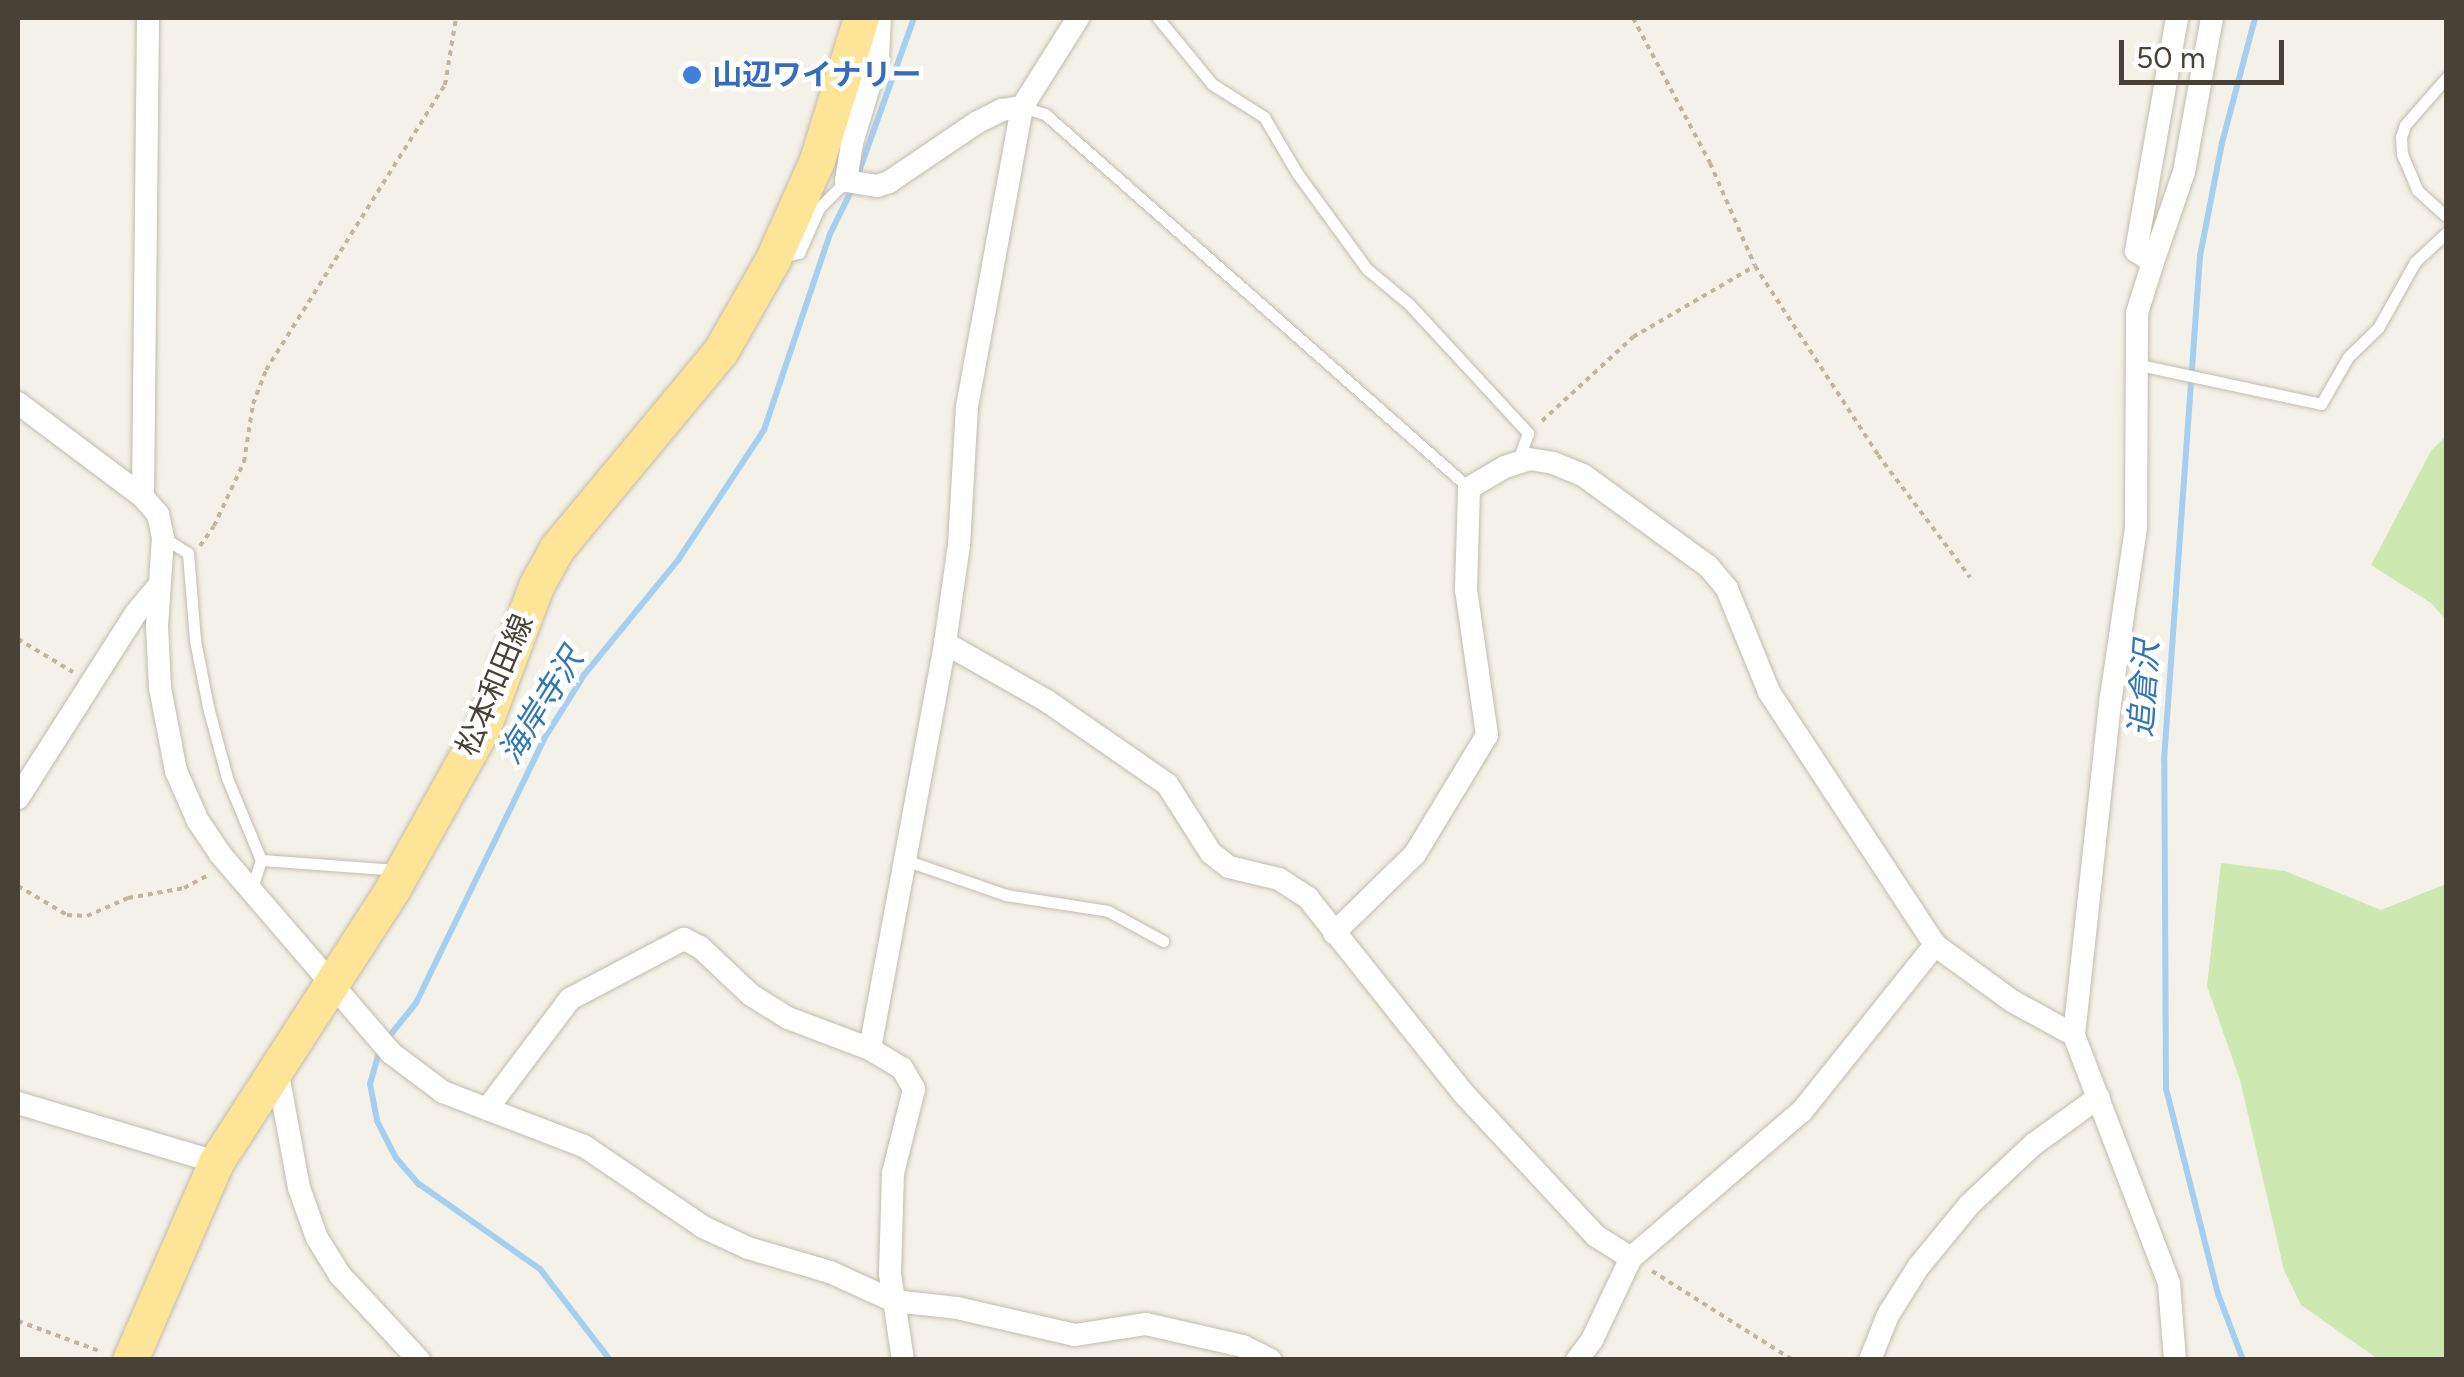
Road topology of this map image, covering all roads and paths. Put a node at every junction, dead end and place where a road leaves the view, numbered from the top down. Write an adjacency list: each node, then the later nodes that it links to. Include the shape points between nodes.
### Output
1 (148, 18): 23 (street)
2 (456, 18): 25 (path, via 440,95 266,370 244,462 214,526)
3 (861, 18): 15 (main road, 松本和田線, via 817,160)
4 (880, 18): 12 (street, via 878,57)
5 (1078, 18): 11 (street)
6 (1158, 18): 20 (lane, via 1212,84 1264,117 1367,269 1409,304)
7 (1633, 18): 17 (path, via 1710,163)
8 (2176, 18): 16 (street, via 2136,251)
9 (2212, 18): 16 (street, via 2184,172)
10 (2446, 78): 13 (lane, via 2402,137 2417,190)
11 (1022, 106): 12 (street, via 976,123 888,182); 22 (lane, via 1045,114); 29 (street, via 967,407)
12 (846, 181): 15 (lane, via 820,208 799,253)
13 (2446, 216)
14 (2446, 232): 18 (lane, via 2414,262 2378,328 2348,357 2321,404)
15 (774, 259): 35 (main road, 松本和田線, via 720,352 557,548 483,727)
16 (2153, 262): 18 (street, via 2137,313)
17 (1755, 266): 20 (path, via 1633,336); 26 (path, via 1878,455)
18 (2135, 364): 42 (street, via 2136,527)
19 (18, 403): 23 (street)
20 (1528, 433): 21 (lane)
21 (1517, 463): 22 (street); 40 (street, via 1553,463 1583,476 1708,566 1727,588 1769,692)
22 (1469, 488): 38 (street, via 1466,590 1487,735 1415,854)
23 (143, 497): 24 (street, via 158,514)
24 (163, 538): 25 (lane); 27 (street)
25 (188, 553): 32 (lane, via 194,640 208,707 227,778)
26 (1970, 577)
27 (159, 586): 30 (street); 34 (street, via 160,688 176,771 198,822)
28 (18, 639): 30 (path)
29 (945, 643): 33 (street); 38 (street, via 1046,701 1167,784 1212,853 1229,867 1279,879 1308,898)
30 (90, 682): 31 (street)
31 (18, 798)
32 (262, 860): 35 (lane); 37 (lane)
33 (905, 860): 39 (lane, via 1006,895 1108,911); 43 (street)
34 (230, 864): 36 (path, via 184,888 128,898 88,916 67,915); 37 (street)
35 (403, 870): 41 (main road, 松本和田線)
36 (18, 886)
37 (252, 888): 41 (street)
38 (1334, 933): 49 (street, via 1464,1094 1596,1236)
39 (1163, 941)
40 (1935, 945): 42 (street, via 2012,1001); 49 (street, via 1802,1110)
41 (330, 980): 44 (main road, 松本和田線); 47 (street, via 392,1053 443,1092)
42 (2074, 1034): 45 (street)
43 (870, 1050): 47 (street, via 788,1018 684,939 570,999); 50 (street, via 902,1068 914,1089 893,1173)
44 (277, 1068): 48 (main road, 松本和田線); 53 (street, via 299,1188 318,1238 340,1275)
45 (2099, 1097): 58 (street, via 2034,1144 1970,1204 1919,1266); 59 (street, via 2168,1283)
46 (18, 1103): 48 (street)
47 (487, 1109): 50 (street, via 584,1146 718,1234)
48 (216, 1162): 52 (main road, 松本和田線)
49 (1632, 1258): 56 (street); 57 (path)
50 (894, 1301): 54 (street); 55 (street, via 1076,1336 1146,1324 1242,1346)
51 (18, 1321): 52 (path)
52 (117, 1356)
53 (419, 1360)
54 (903, 1360)
55 (1271, 1360)
56 (1577, 1360)
57 (1793, 1360)
58 (1870, 1360)
59 (2175, 1360)

